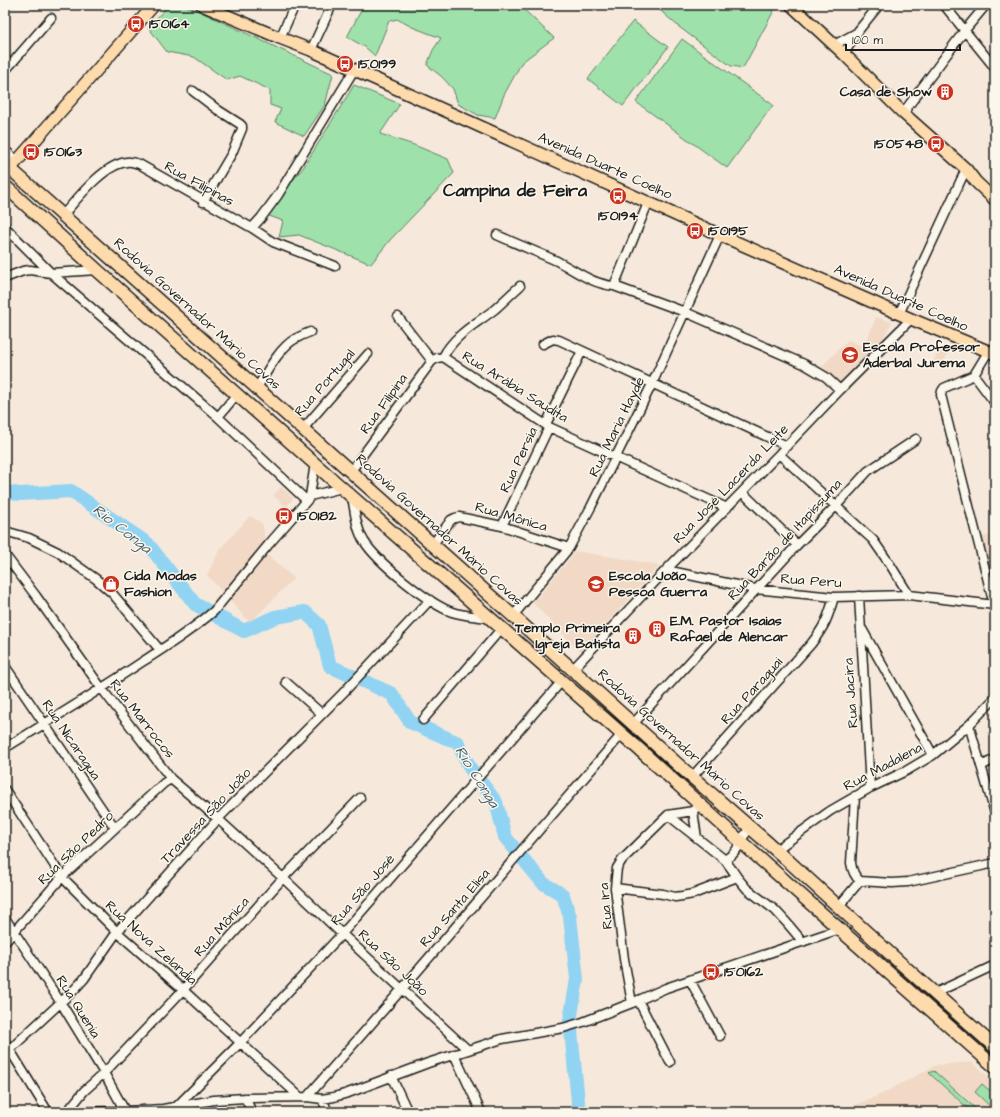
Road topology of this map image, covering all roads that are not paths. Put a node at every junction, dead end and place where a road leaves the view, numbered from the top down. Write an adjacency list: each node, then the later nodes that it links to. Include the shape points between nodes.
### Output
1 (154, 5): 22 (main road)
2 (202, 5): 12 (main road, Avenida Duarte Coelho)
3 (295, 5): 12 (street)
4 (332, 5): 14 (street)
5 (791, 5): 13 (main road)
6 (879, 5): 11 (street)
7 (944, 5): 10 (street)
8 (986, 5): 10 (street)
9 (51, 18): 18 (street)
10 (965, 30): 16 (street); 20 (street)
11 (858, 31): 13 (street); 15 (street)
12 (280, 38): 14 (main road, Avenida Duarte Coelho)
13 (834, 45): 15 (main road)
14 (311, 50): 17 (main road, Avenida Duarte Coelho)
15 (844, 54): 20 (main road)
16 (995, 68)
17 (354, 70): 28 (main road, Avenida Duarte Coelho); 31 (street, via 278,195)
18 (5, 71)
19 (193, 91): 27 (street, via 242,126 232,153)
20 (903, 113): 23 (main road)
21 (5, 150): 22 (street)
22 (11, 165): 29 (highway, Rodovia Governador Mário Covas)
23 (966, 170): 25 (main road, via 980,178); 26 (main road); 41 (street)
24 (5, 186): 35 (highway)
25 (995, 192)
26 (995, 200)
27 (204, 202): 29 (street, Rua Filipinas, via 139,164 128,162 118,164 90,184); 31 (street, Rua Filipinas)
28 (648, 203): 33 (main road, Avenida Duarte Coelho); 39 (street)
29 (63, 215): 53 (highway, Rodovia Governador Mário Covas)
30 (5, 227): 36 (street)
31 (252, 228): 34 (street, Rua Filipinas, via 273,242)
32 (497, 235): 39 (street, via 557,261 594,281)
33 (720, 235): 40 (street, Rua Maria Hayde); 41 (main road, Avenida Duarte Coelho)
34 (336, 266)
35 (98, 270): 36 (street); 55 (highway)
36 (52, 273): 37 (street, via 30,270); 57 (street)
37 (5, 278)
38 (520, 286): 49 (street, via 459,336)
39 (614, 286): 40 (street)
40 (685, 312): 52 (street, Rua Maria Hayde); 54 (street, via 804,364 826,377)
41 (899, 314): 43 (main road, Avenida Duarte Coelho)
42 (398, 317): 50 (street)
43 (911, 319): 47 (main road, Avenida Duarte Coelho); 54 (street, Rua José Lacerda Leite)
44 (310, 332): 53 (street, via 294,339 284,348)
45 (543, 344): 46 (street, via 553,339 559,340)
46 (582, 351): 52 (street); 58 (street, Rua Persia)
47 (992, 353): 51 (street)
48 (368, 354): 59 (street, Rua Portugal)
49 (443, 357): 50 (street); 58 (street, Rua Arábia Saudita)
50 (432, 360): 65 (street, Rua Filipina)
51 (974, 375): 56 (street); 84 (street, via 944,388 941,395)
52 (652, 384): 61 (street); 63 (street, Rua Maria Hayde)
53 (257, 388): 59 (highway, Rodovia Governador Mário Covas)
54 (840, 390): 61 (street, Rua José Lacerda Leite)
55 (237, 394): 57 (street); 64 (highway)
56 (995, 403)
57 (218, 417): 69 (street)
58 (548, 425): 63 (street, Rua Arábia Saudita); 72 (street, Rua Persia)
59 (303, 429): 65 (highway, Rodovia Governador Mário Covas)
60 (916, 439): 70 (street, Rua Barão de Itapissuma, via 868,471)
61 (787, 446): 62 (street, Rua José Lacerda Leite)
62 (779, 454): 67 (street, Rua José Lacerda Leite); 70 (street)
63 (616, 457): 71 (street, Rua Arábia Saudita); 76 (street, Rua Maria Hayde)
64 (315, 463): 66 (highway); 69 (street)
65 (350, 471): 74 (highway, Rodovia Governador Mário Covas)
66 (342, 488): 68 (highway); 69 (street)
67 (742, 492): 71 (street, Rua José Lacerda Leite); 75 (street)
68 (352, 497): 83 (street, via 363,541 405,582); 86 (highway)
69 (308, 498): 89 (street, via 214,611)
70 (835, 507): 75 (street, Rua Barão de Itapissuma); 80 (street, via 873,540)
71 (727, 508): 78 (street, Rua José Lacerda Leite)
72 (502, 526): 74 (street, Rua Mônica, via 455,518); 76 (street, Rua Mônica)
73 (5, 530): 89 (street, via 58,552 96,579 112,593)
74 (433, 544): 85 (highway, Rodovia Governador Mário Covas)
75 (797, 545): 79 (street, Rua Barão de Itapissuma)
76 (569, 548): 85 (street, Rua Maria Hayde)
77 (5, 555): 94 (street, Rua Marrocos)
78 (666, 570): 79 (street, Rua Peru); 91 (street, Rua José Lacerda Leite)
79 (756, 589): 82 (street, Rua Peru); 99 (street, Rua Barão de Itapissuma)
80 (908, 594): 81 (street, Rua Peru); 84 (street, Rua Peru)
81 (859, 596): 82 (street, Rua Peru); 87 (street, Rua Jacira)
82 (834, 597): 106 (street, Rua Paraguai, via 822,630 811,644)
83 (430, 600): 86 (street, via 456,613); 96 (street, Travessa São João)
84 (995, 605)
85 (513, 616): 91 (highway, Rodovia Governador Mário Covas)
86 (489, 618): 88 (highway)
87 (860, 626): 103 (street); 108 (street, Rua Jacira)
88 (501, 629): 92 (highway); 97 (street)
89 (160, 650): 94 (street)
90 (5, 666): 98 (street, Rua Nicaragua)
91 (573, 669): 99 (highway, Rodovia Governador Mário Covas)
92 (562, 681): 101 (highway); 133 (street, Rua São José)
93 (286, 682): 96 (street)
94 (102, 689): 98 (street); 107 (street, Rua Marrocos)
95 (995, 698): 100 (street, Rua Madalena)
96 (322, 714): 115 (street, Travessa São João)
97 (423, 720)
98 (45, 724): 102 (street); 116 (street, Rua Nicaragua)
99 (633, 724): 106 (highway, Rodovia Governador Mário Covas)
100 (969, 725): 103 (street, Rua Madalena); 105 (street)
101 (622, 734): 112 (highway); 138 (street, Rua Santa Elisa)
102 (5, 748)
103 (933, 755): 108 (street, Rua Madalena)
104 (995, 759): 105 (street)
105 (981, 766): 113 (street)
106 (692, 777): 117 (highway, Rodovia Governador Mário Covas)
107 (171, 779): 115 (street, Rua Marrocos); 116 (street, Rua São Pedro)
108 (870, 788): 110 (street, Rua Madalena)
109 (5, 790): 123 (street, Rua Nova Zelandia)
110 (855, 796): 120 (street, Rua Madalena); 126 (street, via 851,863 855,878)
111 (360, 798): 125 (street, Rua Mônica)
112 (696, 807): 114 (street); 118 (street); 119 (highway)
113 (995, 813)
114 (668, 815): 118 (street); 127 (street, Rua Ira, via 622,860 617,868)
115 (218, 819): 125 (street, Rua Marrocos); 132 (street, Travessa São João)
116 (115, 828): 123 (street, Rua São Pedro)
117 (750, 828): 119 (street); 120 (highway, Rodovia Governador Mário Covas)
118 (697, 838): 121 (street)
119 (740, 841): 121 (street, via 737,849); 130 (highway)
120 (776, 850): 128 (highway, Rodovia Governador Mário Covas)
121 (725, 860): 124 (street)
122 (995, 864): 126 (street, via 908,882)
123 (62, 876): 131 (street, Rua São Pedro); 132 (street, Rua Nova Zelandia)
124 (737, 877): 127 (street, via 682,896); 135 (street, via 747,889 775,910)
125 (283, 878): 133 (street, Rua São João); 139 (street, Rua Mônica)
126 (860, 881): 128 (street)
127 (615, 888): 141 (street, Rua Ira, via 624,959)
128 (838, 907): 140 (highway, Rodovia Governador Mário Covas)
129 (5, 918): 131 (street, Rua Quenia)
130 (840, 929): 135 (street); 150 (highway)
131 (14, 932): 134 (street, Rua São Pedro); 142 (street, Rua Quenia)
132 (117, 932): 139 (street, Rua Nova Zelandia); 142 (street, Travessa São João, via 84,979)
133 (342, 934): 138 (street, Rua São João); 144 (street, Rua São José)
134 (5, 942)
135 (803, 942): 137 (street)
136 (995, 965): 140 (street)
137 (690, 980): 141 (street); 143 (street)
138 (402, 989): 147 (street, Rua São João); 153 (street, Rua Santa Elisa)
139 (183, 990): 144 (street, Rua Nova Zelandia); 151 (street, Rua Mônica)
140 (935, 993): 145 (highway, Rodovia Governador Mário Covas)
141 (635, 1002): 147 (street, via 563,1028 502,1039); 149 (street, Rua Ira)
142 (61, 1003): 146 (street, Travessa São João); 151 (street, Rua Quenia)
143 (720, 1036)
144 (240, 1043): 153 (street, Rua Nova Zelandia); 157 (street, Rua São José)
145 (995, 1046)
146 (6, 1049): 159 (street)
147 (468, 1050): 148 (street)
148 (454, 1054): 152 (street); 164 (street)
149 (670, 1062)
150 (995, 1067)
151 (104, 1073): 158 (street, Rua Quenia); 160 (street, Rua Mônica)
152 (391, 1076): 155 (street, via 348,1093); 163 (street)
153 (304, 1097): 154 (street); 155 (street)
154 (245, 1098): 157 (street, via 201,1102); 161 (street)
155 (322, 1099): 162 (street)
156 (159, 1110): 157 (street); 158 (street)
157 (176, 1110)
158 (125, 1111): 160 (street)
159 (48, 1112)
160 (66, 1112)
161 (252, 1112)
162 (328, 1112)
163 (408, 1112)
164 (482, 1112)

